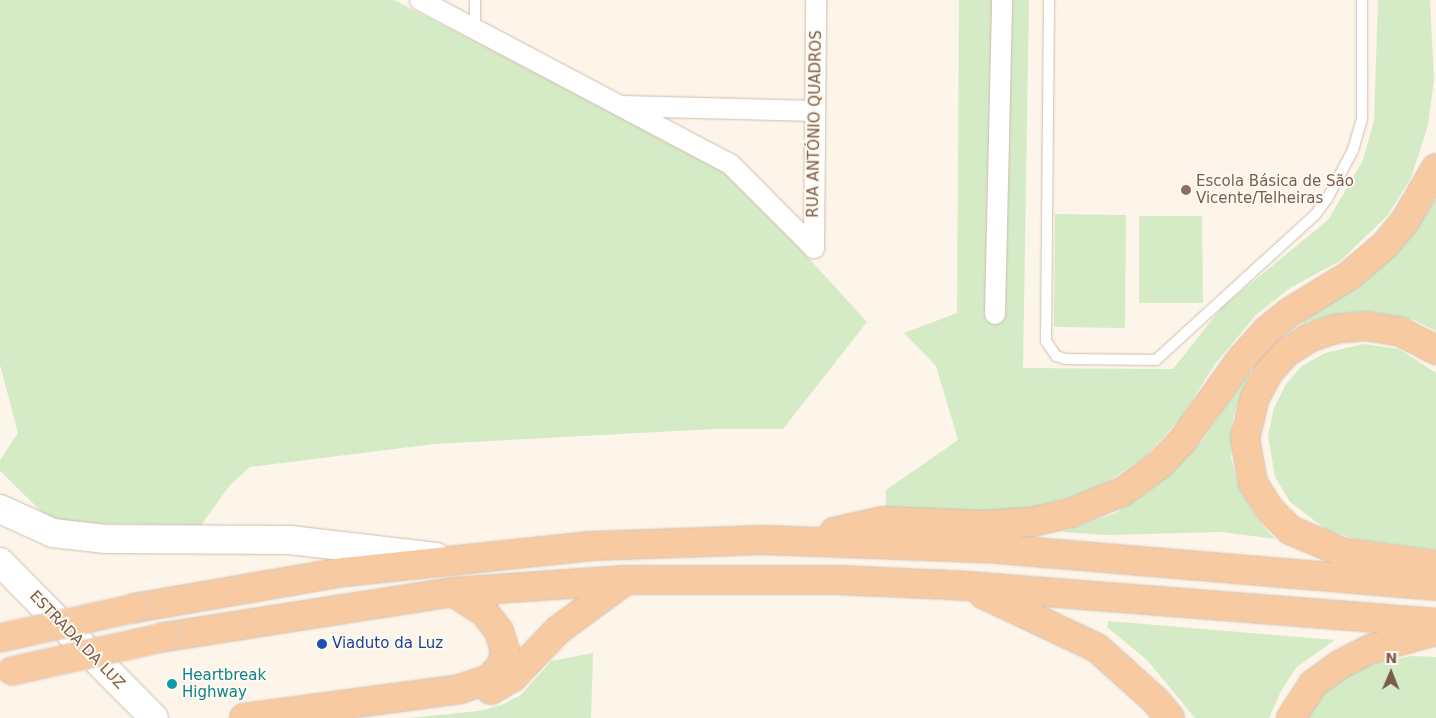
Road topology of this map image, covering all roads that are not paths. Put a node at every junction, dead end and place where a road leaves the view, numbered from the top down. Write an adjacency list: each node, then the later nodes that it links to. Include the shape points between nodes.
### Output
1 (420, 0): 7 (street)
2 (475, 0): 7 (lane)
3 (816, 0): 9 (street, RUA ANTÓNIO QUADROS)
4 (1002, 0): 11 (street)
5 (1049, 0): 6 (lane, via 1046,341 1056,356 1066,359 1147,360 1156,360 1316,215 1327,199 1353,150 1362,118)
6 (1362, 0)
7 (475, 29): 8 (street)
8 (619, 106): 9 (street); 9 (street, RUA ANTÓNIO QUADROS, via 730,164 814,248)
9 (815, 111)
10 (1436, 168): 14 (highway, via 1406,221 1385,245 1350,275 1267,330 1242,358 1183,440 1159,465 1122,492 1071,514 1032,522 882,521 859,524)
11 (996, 314)
12 (1436, 350): 17 (highway, via 1401,332 1367,326 1336,329 1309,338 1286,352 1261,385 1247,423 1245,445 1253,483 1268,509 1290,530 1342,552)
13 (0, 509): 15 (main road, via 53,532 106,539 290,540)
14 (805, 541): 15 (highway, via 592,546); 20 (highway, via 986,548)
15 (464, 560): 24 (highway, bridge, via 335,574 135,608)
16 (0, 562): 28 (main road, ESTRADA DA LUZ)
17 (1436, 565)
18 (626, 580): 19 (highway, via 838,580); 21 (highway); 26 (highway, via 558,630 503,685 483,692)
19 (968, 586): 22 (highway); 30 (highway, via 1097,648 1155,700)
20 (1436, 586)
21 (453, 592): 25 (highway, bridge, via 165,637); 26 (highway, via 484,612 499,631 505,650 502,665 490,679)
22 (1436, 623)
23 (1436, 631): 31 (highway, via 1371,649 1341,664 1314,684)
24 (0, 638)
25 (6, 672)
26 (460, 689): 27 (highway)
27 (281, 715): 29 (highway)
28 (154, 718)
29 (244, 718)
30 (1170, 718)
31 (1291, 718)

